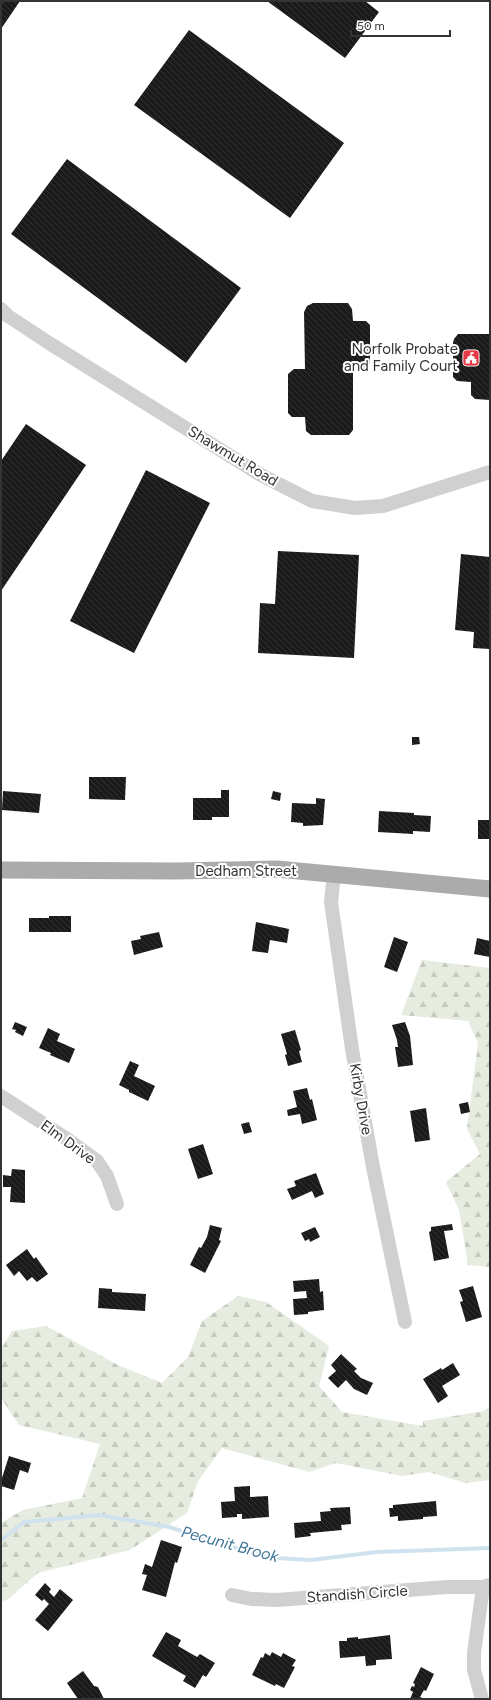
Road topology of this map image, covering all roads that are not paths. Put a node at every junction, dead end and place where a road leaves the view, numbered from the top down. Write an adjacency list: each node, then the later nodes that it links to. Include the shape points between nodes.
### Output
1 (1, 309): 2 (street, Shawmut Road, via 49,344 255,471 312,501 355,508 382,506)
2 (490, 472)
3 (1, 870): 4 (main road, Dedham Street, via 176,872 261,869)
4 (334, 873): 5 (main road, Dedham Street); 8 (street, Kirby Drive, via 331,902 352,1049)
5 (490, 889)
6 (1, 1096): 7 (street, Elm Drive, via 97,1161 107,1176)
7 (117, 1204)
8 (405, 1322)
9 (487, 1586): 10 (street, Standish Circle, via 277,1600); 11 (street, via 474,1658 474,1670)
10 (232, 1595)
11 (482, 1699)

